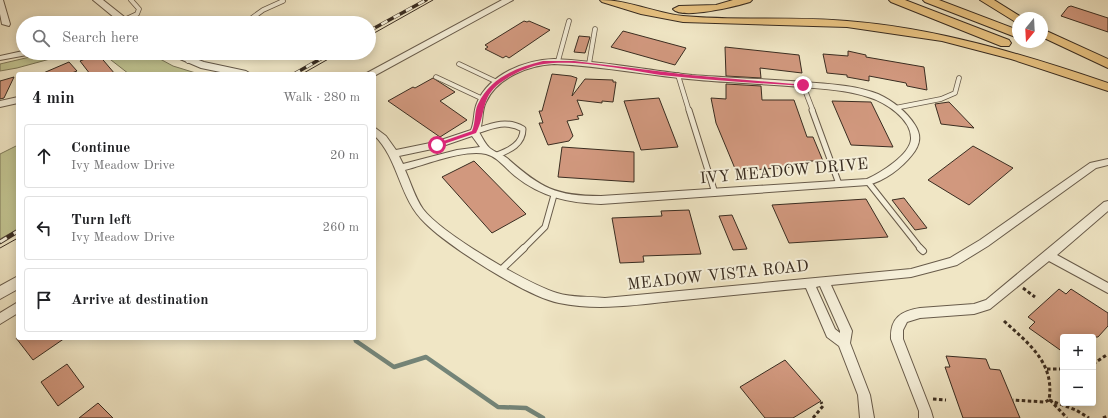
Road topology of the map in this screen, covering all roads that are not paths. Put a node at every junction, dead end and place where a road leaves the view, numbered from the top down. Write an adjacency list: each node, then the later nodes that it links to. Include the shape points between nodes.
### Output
1 (97, 0): 13 (street)
2 (131, 0): 14 (lane, via 139,9)
3 (510, 0): 31 (street)
4 (606, 0): 37 (main road, via 641,11 683,19 847,24 935,36 1015,56)
5 (631, 0): 6 (main road, via 665,8 693,10 726,7)
6 (746, 0)
7 (895, 0): 37 (main road)
8 (929, 0): 19 (main road)
9 (986, 0): 12 (main road)
10 (284, 1): 15 (lane)
11 (0, 4): 17 (street)
12 (1012, 15)
13 (117, 16)
14 (134, 16)
15 (255, 16)
16 (569, 21): 25 (lane)
17 (6, 24)
18 (595, 29): 27 (lane)
19 (1012, 32)
20 (1048, 36): 28 (main road)
21 (1048, 45): 29 (main road)
22 (14, 56): 23 (street)
23 (0, 58)
24 (188, 61): 30 (street)
25 (558, 62): 27 (street, IVY MEADOW DRIVE); 35 (street, IVY MEADOW DRIVE, via 517,70)
26 (460, 64): 35 (lane)
27 (589, 64): 32 (street, IVY MEADOW DRIVE)
28 (1108, 64)
29 (1108, 68)
30 (237, 72)
31 (374, 72)
32 (678, 75): 36 (street, IVY MEADOW DRIVE); 51 (lane)
33 (436, 76): 39 (lane)
34 (959, 78): 41 (lane, via 955,93 950,96)
35 (497, 82): 39 (street, IVY MEADOW DRIVE)
36 (803, 85): 41 (street, IVY MEADOW DRIVE, via 858,91); 50 (lane)
37 (1108, 86)
38 (16, 100): 40 (street)
39 (483, 100): 43 (street, IVY MEADOW DRIVE)
40 (0, 104)
41 (895, 108): 49 (street, IVY MEADOW DRIVE, via 914,129 917,139 914,148 882,177)
42 (376, 132): 45 (street, MEADOW VISTA ROAD)
43 (474, 132): 44 (street); 45 (street, via 437,145); 46 (lane, via 507,122 523,129 521,141)
44 (488, 151): 46 (street, IVY MEADOW DRIVE); 48 (street, IVY MEADOW DRIVE, via 471,150)
45 (394, 154): 48 (street, MEADOW VISTA ROAD)
46 (497, 155): 52 (street, IVY MEADOW DRIVE, via 536,187)
47 (1108, 162): 57 (street, MEADOW VISTA ROAD, via 1093,165 984,243 953,262 910,274)
48 (401, 168): 56 (street, MEADOW VISTA ROAD, via 415,204 429,223)
49 (868, 182): 50 (street, IVY MEADOW DRIVE); 54 (lane)
50 (839, 184): 51 (street, IVY MEADOW DRIVE)
51 (715, 193): 52 (street, IVY MEADOW DRIVE, via 601,200 576,200)
52 (554, 195): 56 (lane, via 545,227)
53 (1108, 205): 55 (street)
54 (923, 251)
55 (1048, 256): 60 (street); 68 (street, via 985,307 904,317 897,339)
56 (501, 270): 59 (street, MEADOW VISTA ROAD, via 556,298 605,303)
57 (824, 282): 59 (street, MEADOW VISTA ROAD); 64 (street)
58 (16, 283): 61 (street)
59 (809, 283): 65 (street)
60 (1108, 288)
61 (0, 293)
62 (16, 307): 63 (street)
63 (0, 319)
64 (841, 320): 65 (street); 66 (street, via 846,331)
65 (826, 321): 66 (street, via 831,333)
66 (844, 343): 67 (street, via 864,395)
67 (867, 418)
68 (926, 418)

